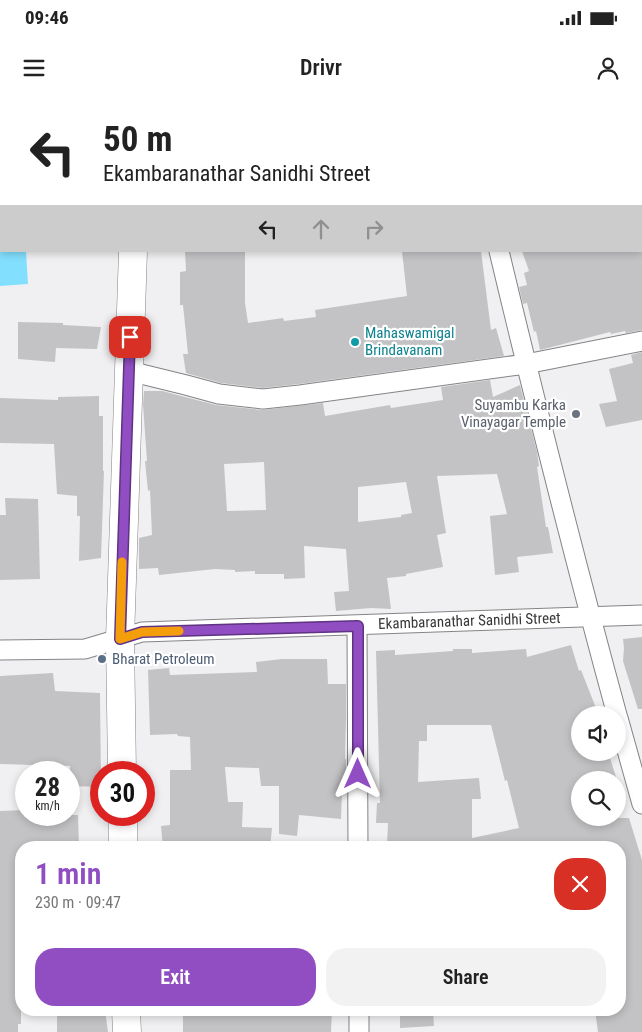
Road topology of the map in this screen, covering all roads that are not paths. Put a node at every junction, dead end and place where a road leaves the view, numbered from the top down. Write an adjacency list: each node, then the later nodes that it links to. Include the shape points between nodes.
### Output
1 (133, 252): 5 (highway)
2 (499, 252): 4 (street)
3 (642, 341): 4 (street)
4 (526, 364): 5 (street, via 262,399 219,394); 7 (street)
5 (129, 371): 9 (highway)
6 (642, 615): 7 (street, Ekambaranathar Sanidhi Street)
7 (590, 616): 8 (street, Ekambaranathar Sanidhi Street); 11 (street)
8 (358, 626): 9 (street, Ekambaranathar Sanidhi Street, via 142,632); 17 (street)
9 (120, 639): 10 (street, Ekambaranathar Sanidhi Street, via 85,649); 13 (highway)
10 (0, 650)
11 (614, 706)
12 (626, 748): 14 (street)
13 (122, 761)
14 (642, 804)
15 (123, 826): 16 (highway)
16 (123, 841)
17 (358, 841)
18 (126, 1016): 20 (highway)
19 (358, 1016): 21 (street)
20 (127, 1032)
21 (359, 1032)

